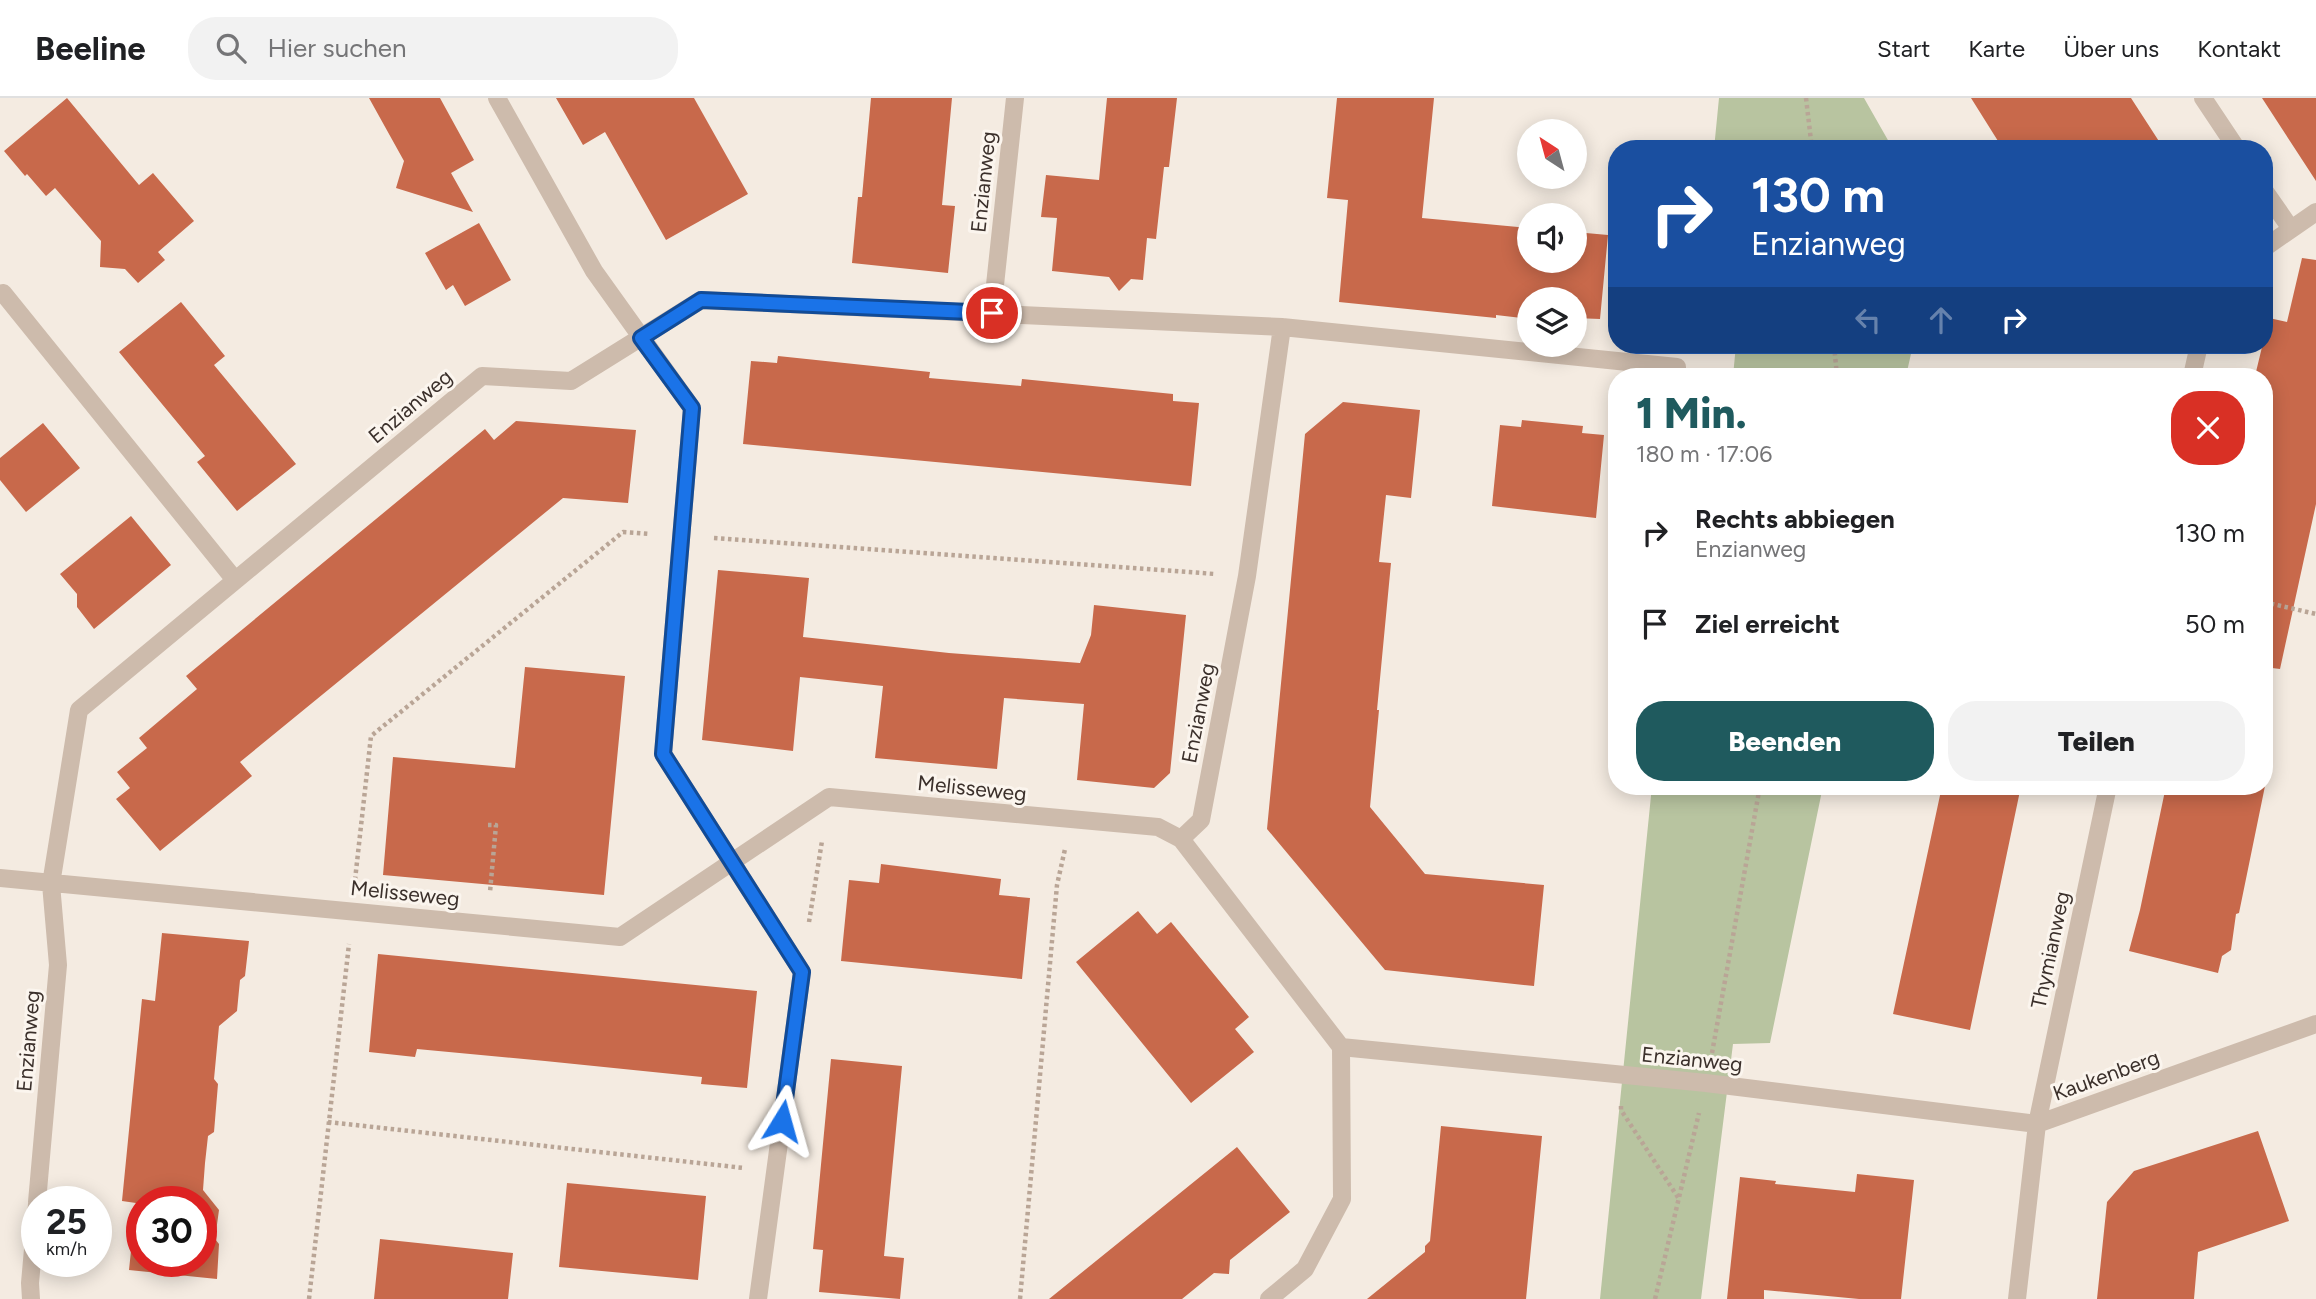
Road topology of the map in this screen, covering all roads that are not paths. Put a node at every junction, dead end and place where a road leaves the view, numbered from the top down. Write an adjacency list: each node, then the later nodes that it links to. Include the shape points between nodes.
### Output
1 (497, 98): 12 (street, via 594,271)
2 (1014, 98): 10 (street, Enzianweg)
3 (2203, 98): 4 (street)
4 (2231, 140)
5 (2273, 203): 7 (street)
6 (2316, 212): 7 (street)
7 (2291, 229): 8 (street)
8 (2273, 242)
9 (3, 293): 14 (street)
10 (992, 313): 11 (street, Enzianweg); 12 (street, Enzianweg, via 701,300)
11 (1282, 327): 13 (street, Enzianweg); 16 (street, Enzianweg, via 1247,576 1201,820)
12 (641, 338): 14 (street, Enzianweg, via 571,381 482,376); 17 (street, via 692,408 663,754)
13 (1677, 368)
14 (236, 580): 19 (street, Enzianweg, via 79,710)
15 (2106, 795): 22 (street, Thymianweg)
16 (1181, 839): 17 (street, Melisseweg, via 1158,827 829,797); 21 (street)
17 (732, 863): 19 (street, Melisseweg, via 620,937); 26 (street, via 802,972)
18 (0, 878): 19 (street)
19 (51, 884): 23 (street, Enzianweg, via 58,965)
20 (2316, 1024): 22 (street, Kaukenberg)
21 (1340, 1047): 22 (street, Enzianweg, via 1706,1083); 27 (street, via 1342,1199 1305,1269)
22 (2037, 1124): 28 (street, Kaukenberg)
23 (38, 1186)
24 (31, 1277): 25 (street, Enzianweg)
25 (31, 1299)
26 (758, 1299)
27 (1269, 1299)
28 (2017, 1299)

